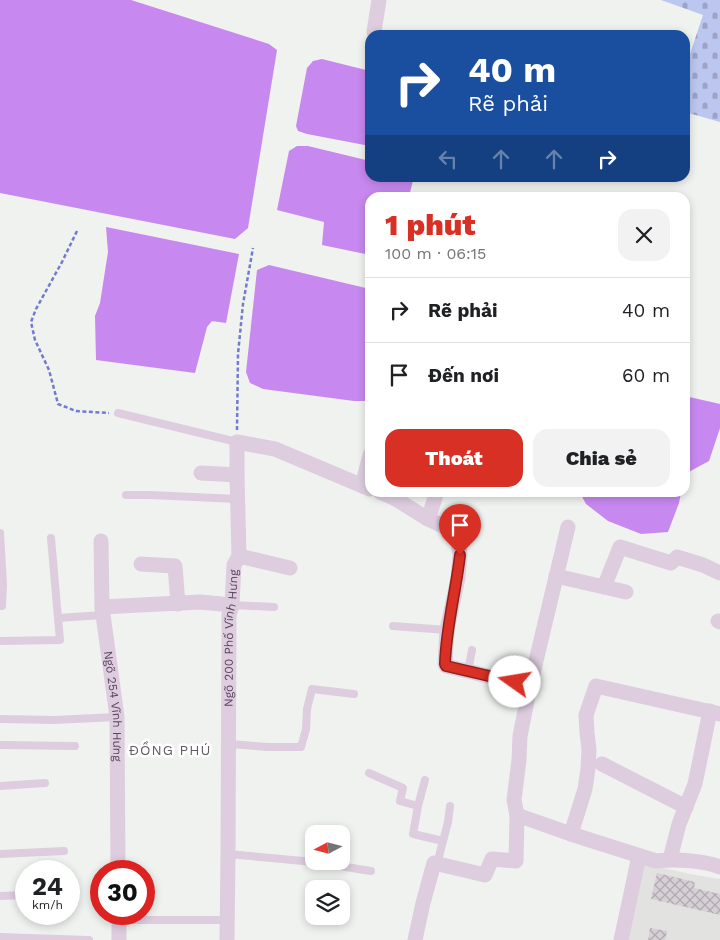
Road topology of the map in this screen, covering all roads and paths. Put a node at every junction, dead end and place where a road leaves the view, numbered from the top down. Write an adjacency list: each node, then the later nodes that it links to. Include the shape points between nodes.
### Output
1 (379, 0): 2 (street)
2 (374, 30)
3 (77, 231): 5 (path, via 36,309 31,322 35,340 49,370 58,404 76,411)
4 (253, 248): 6 (path, via 238,354)
5 (118, 413): 6 (lane)
6 (237, 442): 8 (street, Ngõ 200 Phố Vĩnh Hưng); 9 (street, via 275,449)
7 (201, 474): 8 (street)
8 (236, 475): 13 (street, Ngõ 200 Phố Vĩnh Hưng)
9 (365, 487)
10 (126, 495): 13 (lane)
11 (392, 497): 14 (street)
12 (435, 497): 14 (street)
13 (237, 499): 19 (street, Ngõ 200 Phố Vĩnh Hưng)
14 (428, 519): 33 (street, via 453,531 460,548 458,578)
15 (568, 527): 23 (street)
16 (0, 533): 28 (lane, via 3,585)
17 (51, 538): 31 (lane)
18 (101, 541): 30 (street, Ngõ 254 Vĩnh Hưng)
19 (239, 556): 21 (street); 27 (street, Ngõ 200 Phố Vĩnh Hưng, via 234,565)
20 (141, 564): 26 (street, via 175,566)
21 (290, 568)
22 (720, 573): 24 (street, via 677,557 671,563 620,547)
23 (556, 576): 24 (street); 37 (street)
24 (604, 587): 25 (street)
25 (626, 592)
26 (178, 604): 27 (street); 30 (street)
27 (232, 605): 29 (lane); 42 (street, Ngõ 200 Phố Vĩnh Hưng, via 229,616)
28 (0, 606)
29 (274, 607)
30 (103, 611): 31 (lane); 40 (street, Ngõ 254 Vĩnh Hưng)
31 (58, 618): 34 (lane, via 60,640)
32 (393, 626): 33 (lane)
33 (447, 630): 36 (street, via 446,666)
34 (0, 641)
35 (472, 650): 36 (lane)
36 (468, 671): 37 (street)
37 (530, 686): 53 (street, via 520,736 514,800)
38 (354, 694): 42 (lane, via 312,689 301,747)
39 (715, 713): 52 (street); 54 (street, via 596,686 586,715 589,750 585,790)
40 (117, 717): 41 (lane); 61 (street, Ngõ 254 Vĩnh Hưng)
41 (0, 719)
42 (229, 744): 58 (street, Ngõ 200 Phố Vĩnh Hưng)
43 (0, 745): 44 (lane)
44 (75, 746)
45 (602, 764): 52 (street)
46 (369, 773): 50 (lane, via 403,788 400,801)
47 (425, 780): 50 (lane)
48 (45, 783): 49 (lane)
49 (0, 786)
50 (418, 806): 55 (lane, via 413,834)
51 (450, 806): 55 (lane)
52 (686, 807): 60 (street)
53 (517, 815): 54 (street); 62 (street, via 516,860 492,859 486,875)
54 (572, 834): 59 (street)
55 (443, 841): 62 (lane)
56 (64, 851): 57 (lane)
57 (0, 854)
58 (228, 854): 64 (lane); 68 (street, Ngõ 200 Phố Vĩnh Hưng)
59 (639, 856): 60 (street, via 656,861); 75 (street)
60 (670, 859): 63 (street)
61 (118, 860)
62 (437, 864): 74 (street, via 434,863)
63 (720, 867)
64 (371, 871)
65 (15, 895): 66 (lane)
66 (0, 896)
67 (155, 918): 68 (lane)
68 (227, 920): 73 (street, Ngõ 200 Phố Vĩnh Hưng)
69 (122, 925): 72 (street)
70 (0, 936): 71 (lane)
71 (89, 940)
72 (119, 940)
73 (227, 940)
74 (416, 940)
75 (621, 940)

